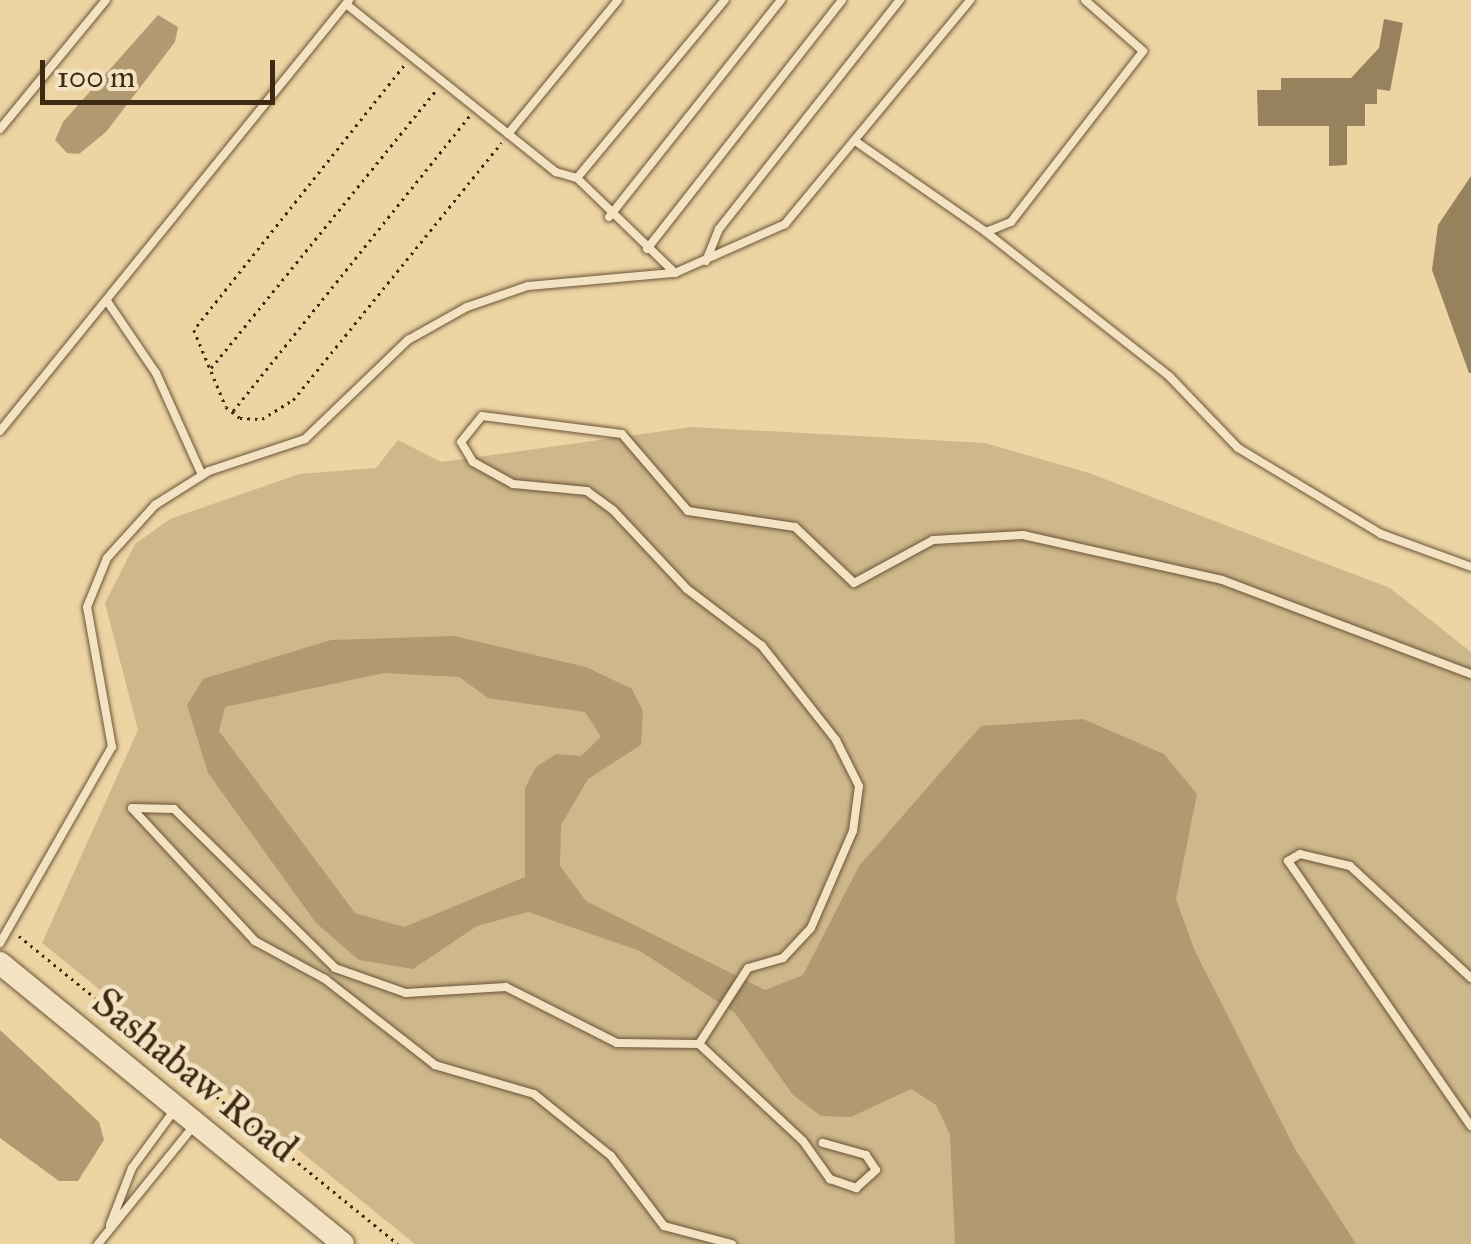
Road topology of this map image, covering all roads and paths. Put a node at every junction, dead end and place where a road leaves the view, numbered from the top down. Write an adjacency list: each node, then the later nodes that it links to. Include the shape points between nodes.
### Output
1 (106, 0): 14 (lane)
2 (618, 0): 16 (lane)
3 (725, 0): 18 (lane)
4 (781, 0): 19 (lane)
5 (842, 0): 21 (lane)
6 (900, 0): 22 (lane, via 719,229)
7 (970, 0): 17 (lane)
8 (1085, 0): 20 (lane, via 1143,51 1011,222)
9 (348, 2): 10 (lane); 24 (lane)
10 (411, 57): 11 (lane); 25 (path, via 194,330)
11 (442, 82): 13 (lane); 25 (path)
12 (0, 107): 14 (lane)
13 (475, 108): 16 (lane); 26 (path)
14 (11, 115): 15 (lane)
15 (0, 129)
16 (508, 134): 18 (lane); 26 (path, via 293,400 262,419)
17 (858, 143): 20 (lane); 22 (lane, via 785,224)
18 (577, 178): 19 (lane)
19 (608, 217): 21 (lane)
20 (986, 232): 29 (lane, via 1170,377 1238,448 1381,534)
21 (647, 249): 23 (lane)
22 (706, 261): 23 (lane)
23 (674, 272): 28 (lane, via 528,286 466,307 408,340 305,439)
24 (107, 301): 27 (lane); 28 (lane, via 156,373)
25 (210, 370): 26 (path)
26 (232, 412)
27 (0, 430)
28 (202, 475): 31 (lane, via 155,505 108,558 87,607 112,747)
29 (1471, 567)
30 (1471, 674): 35 (lane, via 1222,580 1023,535 942,537 854,584 795,527 688,512 622,434 482,416 461,442 473,462 513,484 586,490 613,510 687,589 762,646 850,762 861,806 820,911 783,958 746,971)
31 (10, 928): 32 (lane); 43 (path)
32 (0, 943)
33 (0, 963): 36 (main road, Sashabaw Road)
34 (1471, 978): 38 (lane, via 1350,866 1300,854 1288,861)
35 (698, 1044): 39 (lane, via 803,1141 830,1179 856,1188 876,1170 866,1155); 44 (lane, via 617,1043 506,987 406,992 335,968 174,809 132,808 255,941 326,979 436,1065 534,1094 611,1156 664,1226)
36 (176, 1109): 37 (main road, Sashabaw Road); 40 (lane, via 132,1168)
37 (195, 1124): 40 (lane); 42 (main road, Sashabaw Road)
38 (1471, 1126)
39 (823, 1142)
40 (107, 1233): 41 (lane)
41 (98, 1244)
42 (343, 1244)
43 (398, 1244)
44 (732, 1244)

